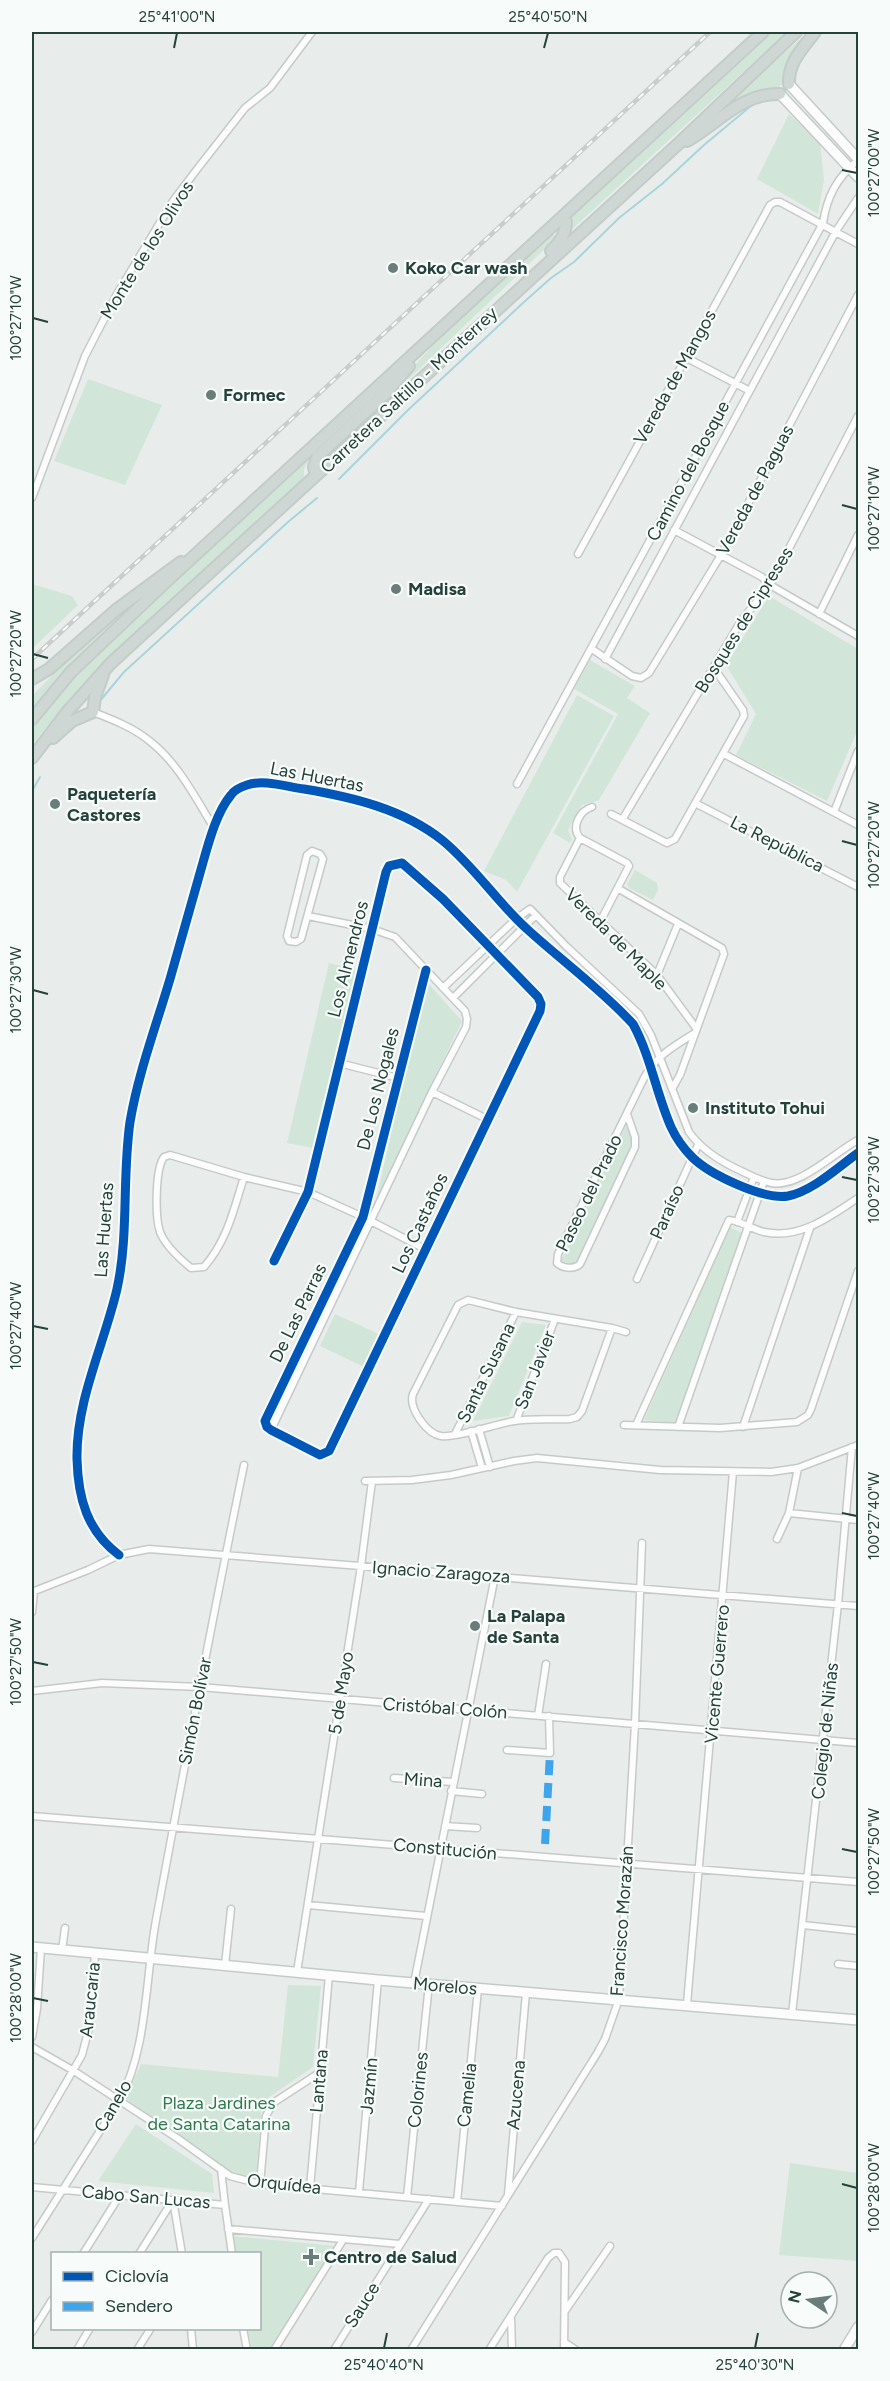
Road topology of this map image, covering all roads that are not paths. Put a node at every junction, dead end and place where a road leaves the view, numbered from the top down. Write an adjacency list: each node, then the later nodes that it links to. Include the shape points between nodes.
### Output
1 (312, 32): 24 (street, Monte de los Olivos, via 270,88 245,108 173,201 117,294 85,356)
2 (763, 32): 12 (main road, Carretera Saltillo - Monterrey)
3 (796, 32): 7 (main road, Carretera Saltillo - Monterrey)
4 (815, 32): 5 (main road, via 794,59)
5 (789, 84): 8 (street)
6 (780, 94): 7 (main road, via 742,102); 9 (street)
7 (676, 146): 17 (main road, Carretera Saltillo - Monterrey)
8 (858, 160): 9 (street, Camino del Bosque)
9 (850, 167): 10 (street); 13 (street, Camino del Bosque, via 832,189)
10 (858, 177)
11 (858, 198): 14 (street, Camino del Bosque)
12 (562, 217): 17 (main road, via 566,230 557,245 503,296); 18 (main road, Carretera Saltillo - Monterrey)
13 (823, 223): 14 (street); 19 (street, Vereda de Mangos, via 780,202 770,205); 20 (street, Camino del Bosque)
14 (836, 231): 15 (street); 21 (street, Camino del Bosque)
15 (858, 244)
16 (858, 295): 28 (street, Vereda de Paguas)
17 (480, 324): 23 (main road, Carretera Saltillo - Monterrey)
18 (441, 330): 23 (main road, via 386,393 317,457); 29 (main road, Carretera Saltillo - Monterrey)
19 (686, 357): 20 (street); 27 (street, Vereda de Mangos)
20 (735, 383): 21 (street); 33 (street, Camino del Bosque)
21 (748, 390): 25 (street, Camino del Bosque)
22 (858, 416): 30 (street, Bosques de Cipreses)
23 (316, 475): 35 (main road, Carretera Saltillo - Monterrey)
24 (32, 498)
25 (674, 530): 28 (street); 34 (street, Camino del Bosque)
26 (858, 535): 31 (street)
27 (578, 554)
28 (721, 555): 30 (street); 34 (street, Vereda de Paguas, via 649,673 641,678 632,676)
29 (195, 556): 37 (main road, via 166,571); 39 (main road, Carretera Saltillo - Monterrey, via 71,672)
30 (770, 585): 31 (street); 36 (street, Bosques de Cipreses, via 741,621)
31 (819, 614): 32 (street)
32 (858, 636)
33 (592, 649): 34 (street); 43 (street, Camino del Bosque)
34 (604, 659)
35 (111, 663): 38 (main road, via 97,688); 42 (main road, Carretera Saltillo - Monterrey)
36 (714, 668): 41 (street, via 744,716); 48 (street, Bosques de Cipreses)
37 (32, 680)
38 (93, 712): 42 (main road, via 72,721); 50 (street, via 146,738 159,749)
39 (32, 719)
40 (858, 751): 46 (street)
41 (724, 754): 44 (street); 46 (street)
42 (32, 759)
43 (517, 784)
44 (695, 802): 48 (street, via 672,842); 52 (street, La República)
45 (592, 807): 51 (street, via 583,812 575,827)
46 (834, 812): 49 (street)
47 (611, 814): 48 (street)
48 (622, 820)
49 (858, 825)
50 (214, 828): 56 (street, Las Huertas, via 230,795 253,783 315,791 375,806 407,818 443,841); 120 (street, Las Huertas, via 131,1117 117,1289 87,1389 79,1434 78,1477 85,1511 93,1529)
51 (580, 838): 53 (street, via 627,863 629,869); 57 (street, Vereda de Maple, via 560,883)
52 (858, 886)
53 (619, 889): 57 (street); 58 (street)
54 (537, 915): 56 (street, via 527,909); 59 (street); 69 (street, via 639,1014)
55 (308, 916): 55 (street, via 323,860 312,851 307,855 294,902 289,941 301,939); 60 (street)
56 (516, 919): 59 (street, Las Huertas); 61 (street)
57 (600, 922): 64 (street, Vereda de Maple)
58 (678, 924): 64 (street); 68 (street, via 722,948 724,954)
59 (525, 927): 62 (street); 71 (street, Las Huertas, via 633,1024)
60 (372, 929): 61 (street, Los Almendros, via 386,872 389,866 402,863); 63 (street, via 395,938); 70 (street, Los Almendros)
61 (487, 946): 62 (street, Los Almendros); 65 (street)
62 (497, 956): 66 (street); 67 (street, Los Almendros)
63 (426, 970): 65 (street); 72 (street, De Los Nogales)
64 (657, 975): 68 (street, Vereda de Maple)
65 (443, 988): 66 (street)
66 (453, 998): 74 (street, via 465,1011 466,1027)
67 (541, 1004): 76 (street, Los Castaños)
68 (695, 1030): 69 (street, Paseo del Prado); 73 (street)
69 (660, 1056): 71 (street, Paseo del Prado); 73 (street)
70 (339, 1063): 72 (street); 85 (street, Los Almendros)
71 (651, 1064): 75 (street, Paseo del Prado); 80 (street, Las Huertas, via 670,1125)
72 (398, 1078): 88 (street, De Los Nogales)
73 (672, 1089): 78 (street)
74 (432, 1092): 76 (street); 89 (street)
75 (627, 1114): 75 (street, Paseo del Prado, via 558,1254 557,1263 562,1267 580,1264 635,1147)
76 (487, 1119): 93 (street, Los Castaños)
77 (858, 1140): 83 (street, via 794,1180 772,1184)
78 (698, 1145): 80 (street, Paraíso); 82 (street)
79 (858, 1153): 86 (street, Las Huertas, via 799,1192 787,1196)
80 (692, 1157): 84 (street, Las Huertas); 96 (street, Paraíso)
81 (244, 1177): 81 (street, via 178,1157 164,1157 160,1161 160,1230 164,1240 191,1268 204,1267 214,1256 226,1234); 85 (street)
82 (754, 1177): 83 (street); 84 (street)
83 (764, 1181): 86 (street)
84 (749, 1188): 86 (street, Las Huertas); 90 (street)
85 (308, 1192): 88 (street); 94 (street, Los Almendros)
86 (761, 1192): 91 (street)
87 (858, 1198): 92 (street)
88 (363, 1216): 89 (street); 107 (street, De Las Parras, via 265,1425)
89 (371, 1221): 93 (street); 107 (street, De Las Parras)
90 (737, 1221): 91 (street); 103 (street, via 728,1222)
91 (750, 1226): 92 (street, via 780,1234); 104 (street)
92 (810, 1228): 105 (street)
93 (425, 1249): 107 (street, Los Castaños, via 329,1451 320,1455)
94 (274, 1262)
95 (858, 1271): 105 (street, via 808,1415 797,1422)
96 (637, 1279)
97 (516, 1312): 98 (street); 109 (street, Santa Susana); 109 (street, via 468,1300 458,1305 411,1399 432,1432)
98 (555, 1319): 99 (street); 101 (street, San Javier)
99 (612, 1328): 100 (street); 101 (street, via 577,1417)
100 (626, 1332)
101 (516, 1421): 106 (street)
102 (624, 1425): 103 (street)
103 (636, 1425): 104 (street)
104 (678, 1427): 105 (street)
105 (743, 1427)
106 (479, 1429): 108 (street); 112 (street)
107 (271, 1430)
108 (471, 1431): 109 (street); 112 (street)
109 (456, 1434)
110 (855, 1446): 113 (street); 116 (street, Colegio de Niñas)
111 (244, 1465): 121 (street, Simón Bolívar)
112 (486, 1467): 114 (street, via 537,1458 660,1470); 122 (street, 5 de Mayo, via 422,1479 368,1481)
113 (798, 1468): 114 (street); 115 (street)
114 (733, 1472): 126 (street, Vicente Guerrero)
115 (789, 1513): 116 (street); 118 (street)
116 (846, 1519): 117 (street); 127 (street, Colegio de Niñas)
117 (858, 1520)
118 (777, 1539)
119 (642, 1543): 124 (street, Francisco Morazán)
120 (119, 1555): 121 (street, Ignacio Zaragoza, via 149,1549); 125 (street, Ignacio Zaragoza)
121 (226, 1555): 122 (street, Ignacio Zaragoza); 131 (street, Simón Bolívar)
122 (361, 1566): 123 (street, Ignacio Zaragoza); 133 (street, 5 de Mayo)
123 (495, 1576): 124 (street, Ignacio Zaragoza); 134 (street)
124 (639, 1587): 126 (street, Ignacio Zaragoza); 137 (street, Francisco Morazán)
125 (33, 1592): 129 (street)
126 (724, 1594): 127 (street, Ignacio Zaragoza); 138 (street, Vicente Guerrero)
127 (838, 1604): 128 (street, Ignacio Zaragoza); 139 (street, Colegio de Niñas)
128 (858, 1606)
129 (32, 1611)
130 (546, 1664): 135 (street)
131 (200, 1687): 132 (street, Cristóbal Colón, via 110,1683); 133 (street, Cristóbal Colón); 148 (street, Simón Bolívar)
132 (32, 1691)
133 (340, 1699): 134 (street, Cristóbal Colón); 150 (street, 5 de Mayo)
134 (468, 1710): 135 (street, Cristóbal Colón); 143 (street)
135 (538, 1716): 136 (street, Cristóbal Colón)
136 (549, 1716): 137 (street, Cristóbal Colón); 141 (street, via 550,1753)
137 (635, 1724): 138 (street, Cristóbal Colón); 152 (street, Francisco Morazán)
138 (712, 1729): 139 (street, Cristóbal Colón); 153 (street, Vicente Guerrero)
139 (824, 1740): 140 (street, Cristóbal Colón); 154 (street, Colegio de Niñas)
140 (858, 1743)
141 (507, 1750)
142 (394, 1778): 143 (street, Mina)
143 (453, 1782): 144 (street)
144 (451, 1791): 145 (street); 147 (street)
145 (482, 1794)
146 (32, 1816): 148 (street, Constitución)
147 (445, 1826): 149 (street); 151 (street)
148 (173, 1827): 150 (street, Constitución); 165 (street, Simón Bolívar)
149 (477, 1828)
150 (319, 1838): 151 (street, Constitución); 156 (street, 5 de Mayo)
151 (441, 1848): 152 (street, Constitución); 158 (street)
152 (626, 1863): 153 (street, Constitución); 176 (street, Francisco Morazán)
153 (698, 1869): 154 (street, Constitución); 177 (street, Vicente Guerrero)
154 (809, 1878): 155 (street, Constitución); 159 (street, Colegio de Niñas)
155 (858, 1882)
156 (308, 1905): 158 (street); 169 (street, 5 de Mayo)
157 (231, 1909): 167 (street)
158 (426, 1916): 172 (street)
159 (803, 1925): 161 (street); 178 (street, Colegio de Niñas)
160 (64, 1928): 163 (street)
161 (858, 1930)
162 (37, 1948): 163 (street, Morelos); 180 (street, via 37,2009)
163 (62, 1950): 164 (street, Morelos)
164 (95, 1953): 165 (street, Morelos); 182 (street, Araucaria, via 87,2039)
165 (149, 1957): 167 (street, Morelos); 184 (street, Canelo, via 137,2060)
166 (838, 1964): 168 (street)
167 (225, 1965): 169 (street, Morelos)
168 (858, 1966)
169 (297, 1972): 170 (street, Morelos)
170 (329, 1975): 171 (street, Morelos); 183 (street, Lantana)
171 (378, 1980): 172 (street, Morelos); 191 (street, Jazmín)
172 (414, 1983): 173 (street, Morelos)
173 (429, 1984): 174 (street, Morelos); 193 (street, Colorines)
174 (478, 1989): 175 (street, Morelos); 197 (street, Camelia)
175 (526, 1993): 176 (street, Morelos); 194 (street, Azucena)
176 (619, 1999): 177 (street, Morelos); 194 (street, Francisco Morazán, via 598,2052)
177 (687, 2004): 178 (street, Morelos)
178 (792, 2014): 179 (street, Morelos)
179 (858, 2020)
180 (32, 2037)
181 (32, 2048): 182 (street, Orquídea)
182 (74, 2071): 184 (street, Orquídea); 185 (street, Araucaria)
183 (319, 2073): 187 (street, via 270,2107); 189 (street, Lantana)
184 (119, 2100): 186 (street, Orquídea); 190 (street, Canelo)
185 (32, 2141)
186 (220, 2169): 187 (street, Orquídea, via 230,2176); 198 (street, Cabo San Lucas)
187 (260, 2184): 189 (street, Orquídea)
188 (32, 2187): 190 (street, Cabo San Lucas)
189 (310, 2188): 191 (street, Orquídea)
190 (62, 2190): 192 (street, Cabo San Lucas); 201 (street, Canelo)
191 (359, 2192): 193 (street, Orquídea)
192 (120, 2195): 196 (street, Cabo San Lucas); 205 (street)
193 (407, 2197): 195 (street, Orquídea)
194 (507, 2198): 199 (street, Francisco Morazán)
195 (429, 2199): 197 (street, Orquídea); 203 (street, Sauce)
196 (173, 2200): 198 (street, Cabo San Lucas); 206 (street); 207 (street)
197 (458, 2202): 199 (street, Orquídea)
198 (225, 2205): 200 (street)
199 (502, 2206): 225 (street, Francisco Morazán)
200 (228, 2229): 202 (street); 208 (street)
201 (32, 2238)
202 (343, 2240): 203 (street); 223 (street)
203 (400, 2244): 224 (street, Sauce)
204 (610, 2246): 210 (street)
205 (84, 2252)
206 (140, 2252)
207 (182, 2252)
208 (232, 2252)
209 (51, 2302): 217 (street)
210 (564, 2312): 211 (street, via 565,2262 559,2253 554,2253); 218 (street)
211 (511, 2316): 226 (street); 227 (street)
212 (858, 2327): 229 (street)
213 (89, 2330): 219 (street)
214 (150, 2330): 220 (street)
215 (191, 2330): 221 (street)
216 (243, 2330): 222 (street)
217 (32, 2332)
218 (564, 2346): 228 (street)
219 (77, 2349)
220 (137, 2349)
221 (193, 2349)
222 (247, 2349)
223 (274, 2349)
224 (334, 2349)
225 (411, 2349)
226 (489, 2349)
227 (512, 2349)
228 (576, 2349)
229 (844, 2349)

